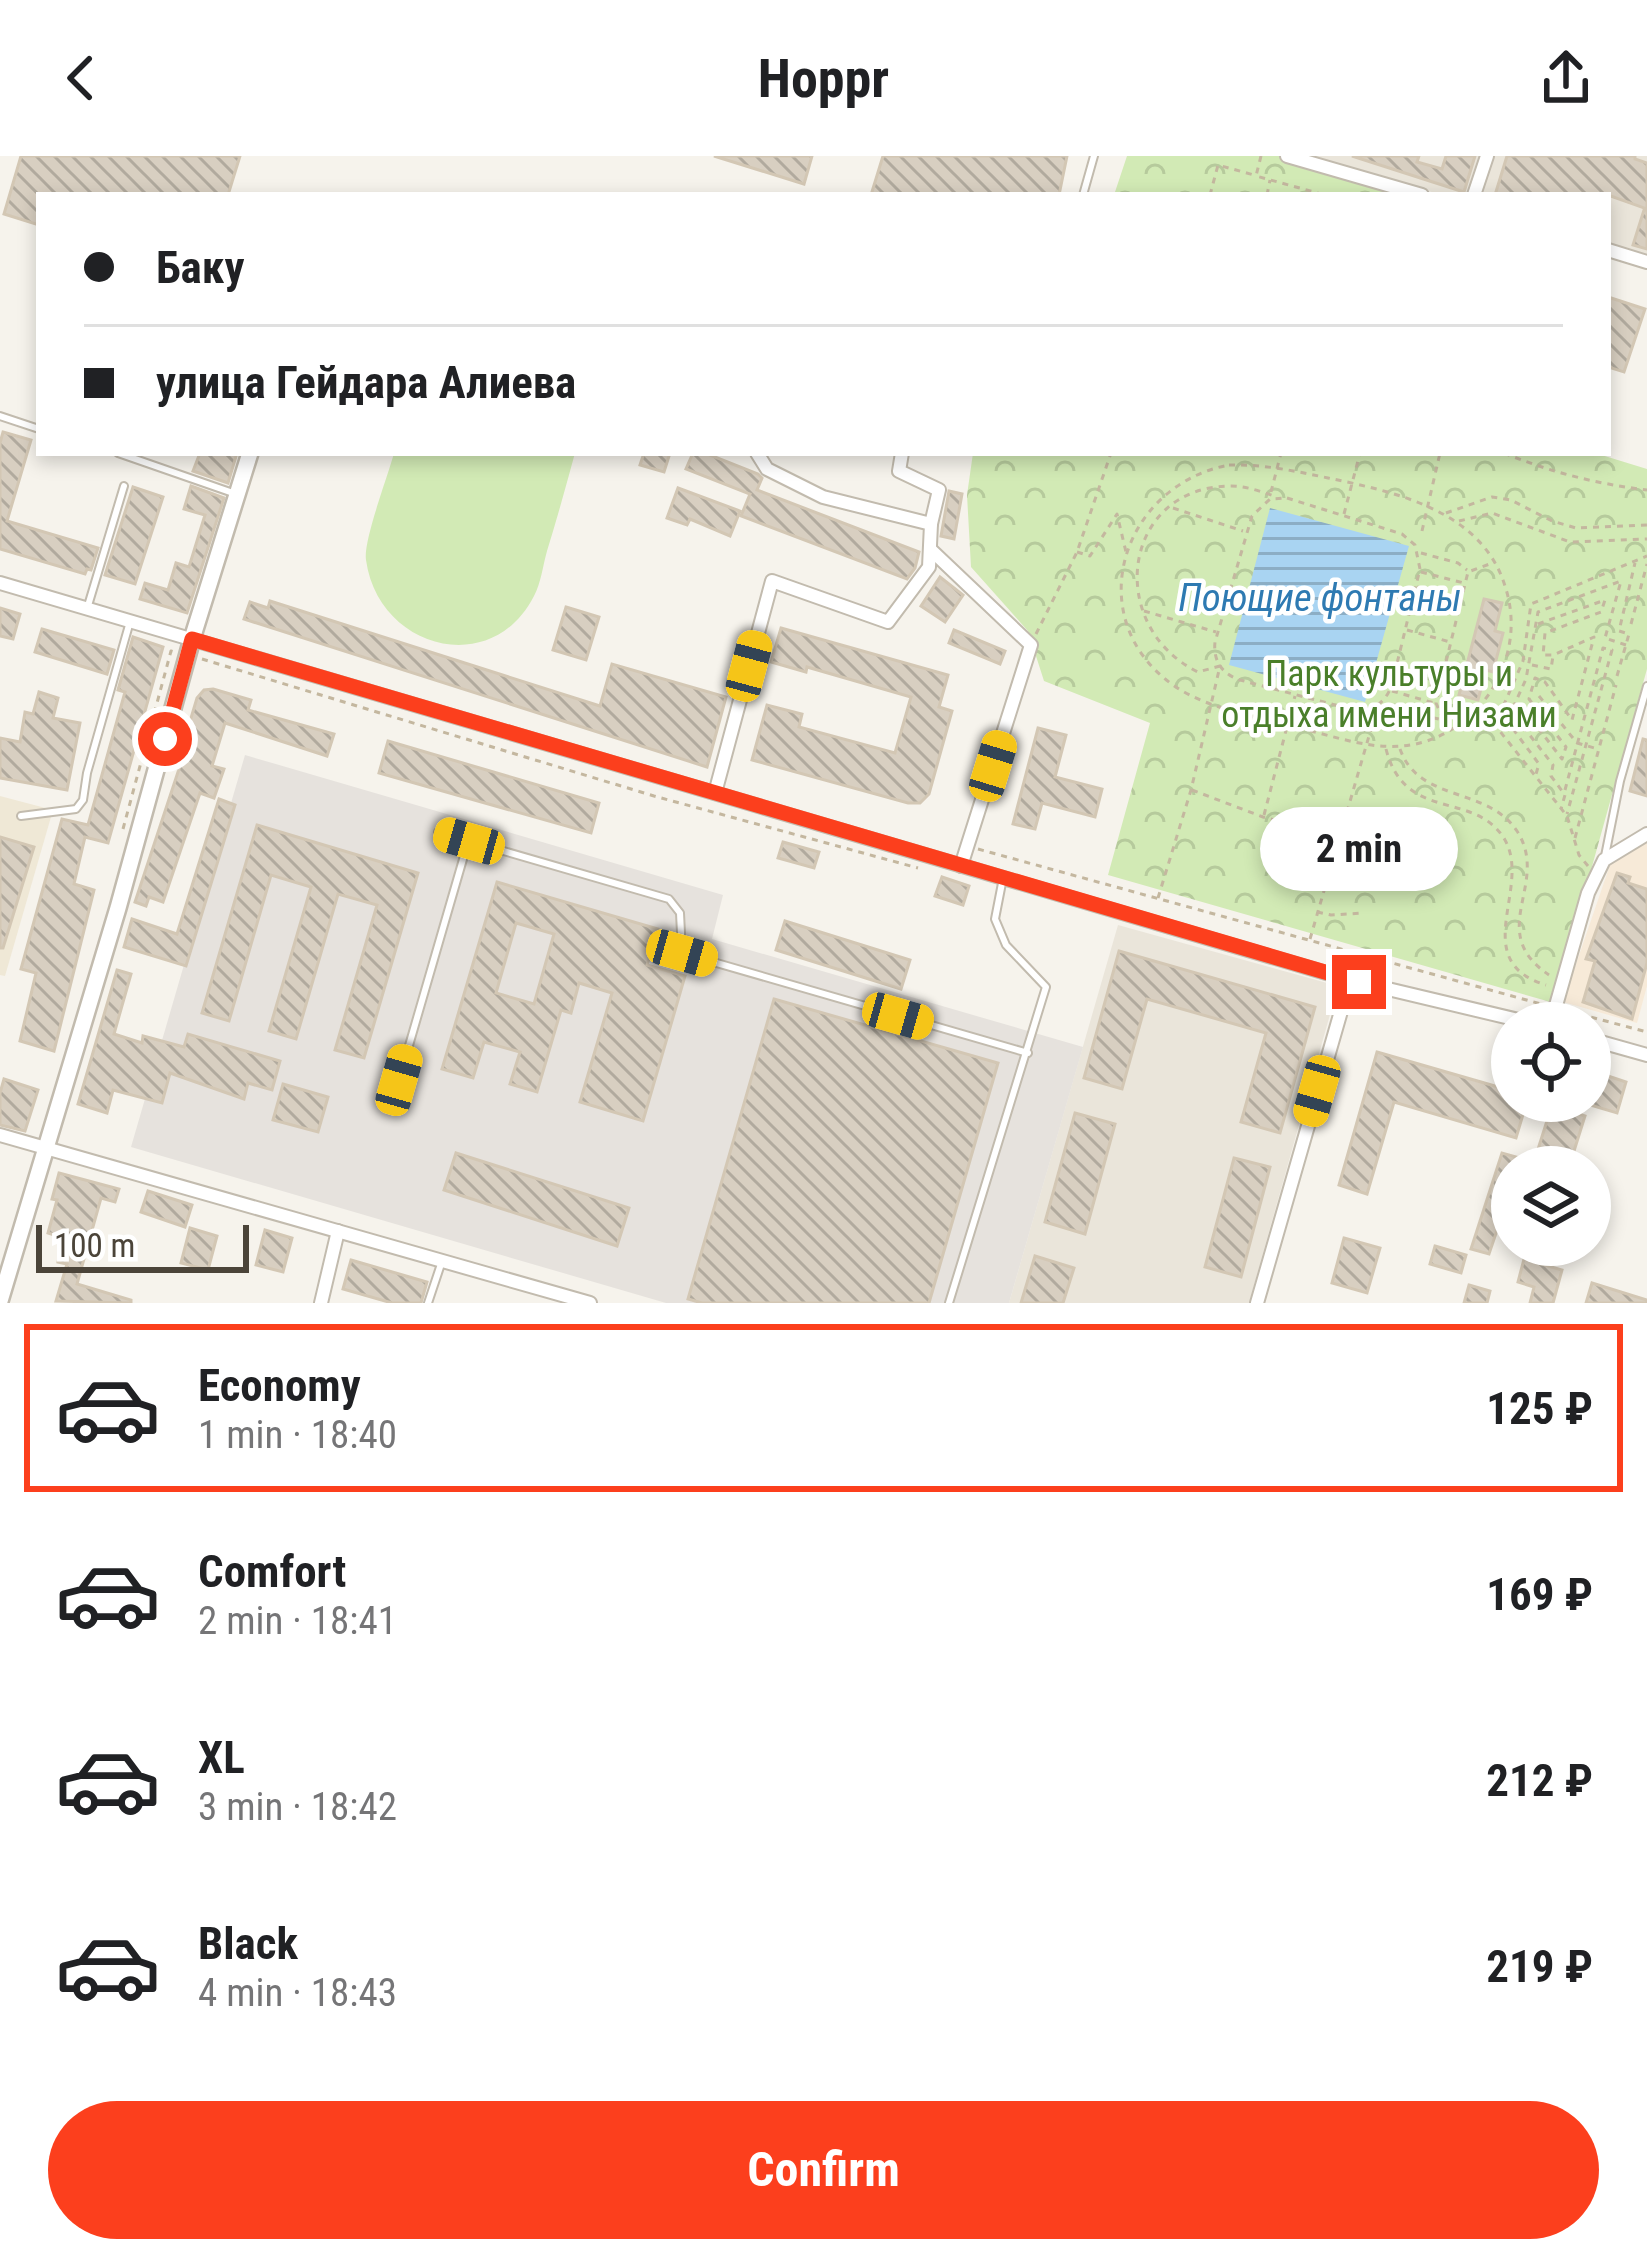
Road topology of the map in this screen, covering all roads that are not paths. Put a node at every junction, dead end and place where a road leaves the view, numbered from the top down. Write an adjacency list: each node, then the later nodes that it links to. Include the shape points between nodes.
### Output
1 (1094, 156): 4 (lane)
2 (1287, 156): 5 (street)
3 (1487, 156): 6 (street)
4 (1084, 192)
5 (1412, 192)
6 (1475, 192)
7 (1611, 251): 8 (street)
8 (1647, 262)
9 (0, 416): 10 (lane)
10 (36, 428)
11 (127, 456): 16 (lane)
12 (249, 456): 16 (street)
13 (760, 456): 17 (street, via 766,469 824,496)
14 (901, 456): 17 (street, via 898,471 939,490)
15 (124, 486): 20 (lane)
16 (236, 494): 22 (street)
17 (931, 524): 18 (street)
18 (929, 549): 24 (street, via 928,567 888,622 772,580); 30 (street, via 1030,645)
19 (0, 583): 20 (street)
20 (87, 608): 21 (street)
21 (130, 621): 22 (street); 25 (lane, via 83,800 76,809)
22 (190, 647): 24 (street); 40 (street)
23 (1647, 686): 29 (lane)
24 (715, 793): 30 (street)
25 (21, 816)
26 (438, 832): 28 (lane)
27 (1647, 834): 29 (street)
28 (469, 841): 36 (lane, via 669,899 680,913 682,953); 38 (lane)
29 (1604, 860): 33 (street)
30 (961, 866): 31 (street)
31 (1003, 878): 32 (street); 36 (lane, via 995,919 1006,945 1046,988)
32 (1350, 980): 34 (street); 48 (street)
33 (1556, 1002)
34 (1491, 1013)
35 (1611, 1045): 37 (street)
36 (1028, 1053): 47 (lane)
37 (1647, 1055)
38 (399, 1080)
39 (0, 1136): 40 (street)
40 (43, 1149): 41 (street); 43 (street)
41 (338, 1232): 42 (street); 44 (street)
42 (442, 1261): 45 (lane); 46 (street)
43 (0, 1301)
44 (325, 1302)
45 (428, 1303)
46 (590, 1303)
47 (949, 1303)
48 (1257, 1303)

